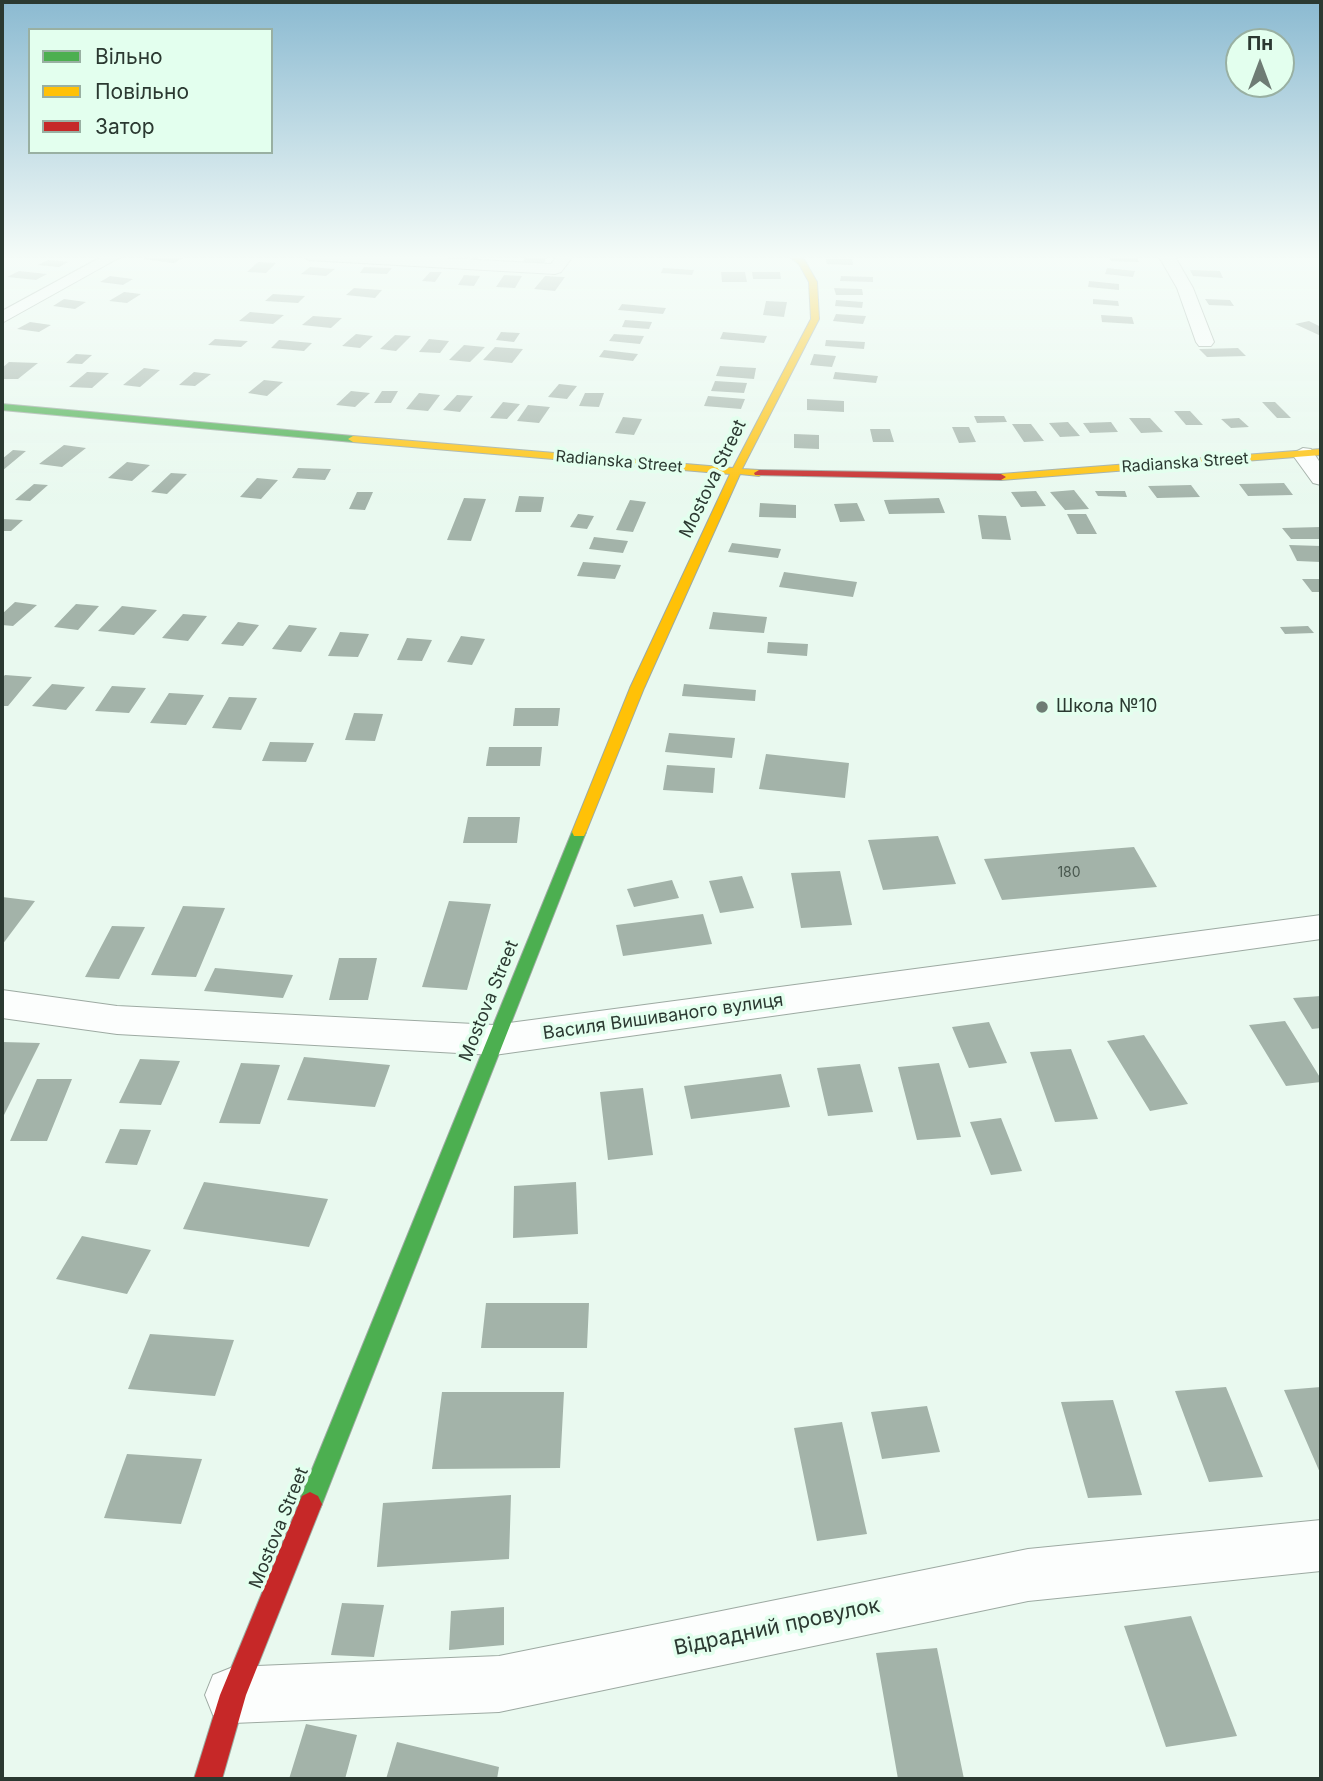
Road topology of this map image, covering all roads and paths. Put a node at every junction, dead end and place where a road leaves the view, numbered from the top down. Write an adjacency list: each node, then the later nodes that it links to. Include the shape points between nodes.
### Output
1 (805, 338): 6 (street, Mostova Street)
2 (1204, 338): 3 (street)
3 (1205, 342)
4 (2, 407): 6 (street, Radianska Street)
5 (1312, 453): 6 (street, Radianska Street, via 1002,477); 7 (street)
6 (735, 473): 10 (street, Mostova Street, via 637,688)
7 (1321, 478)
8 (1321, 927): 10 (street, Василя Вишиваного вулиця)
9 (2, 1004): 10 (street, Василя Вишиваного вулиця, via 117,1020)
10 (494, 1040): 12 (street, Mostova Street)
11 (1321, 1545): 12 (street, Відрадний провулок, via 1028,1575 499,1684)
12 (233, 1695): 13 (street, Mostova Street)
13 (208, 1779)

